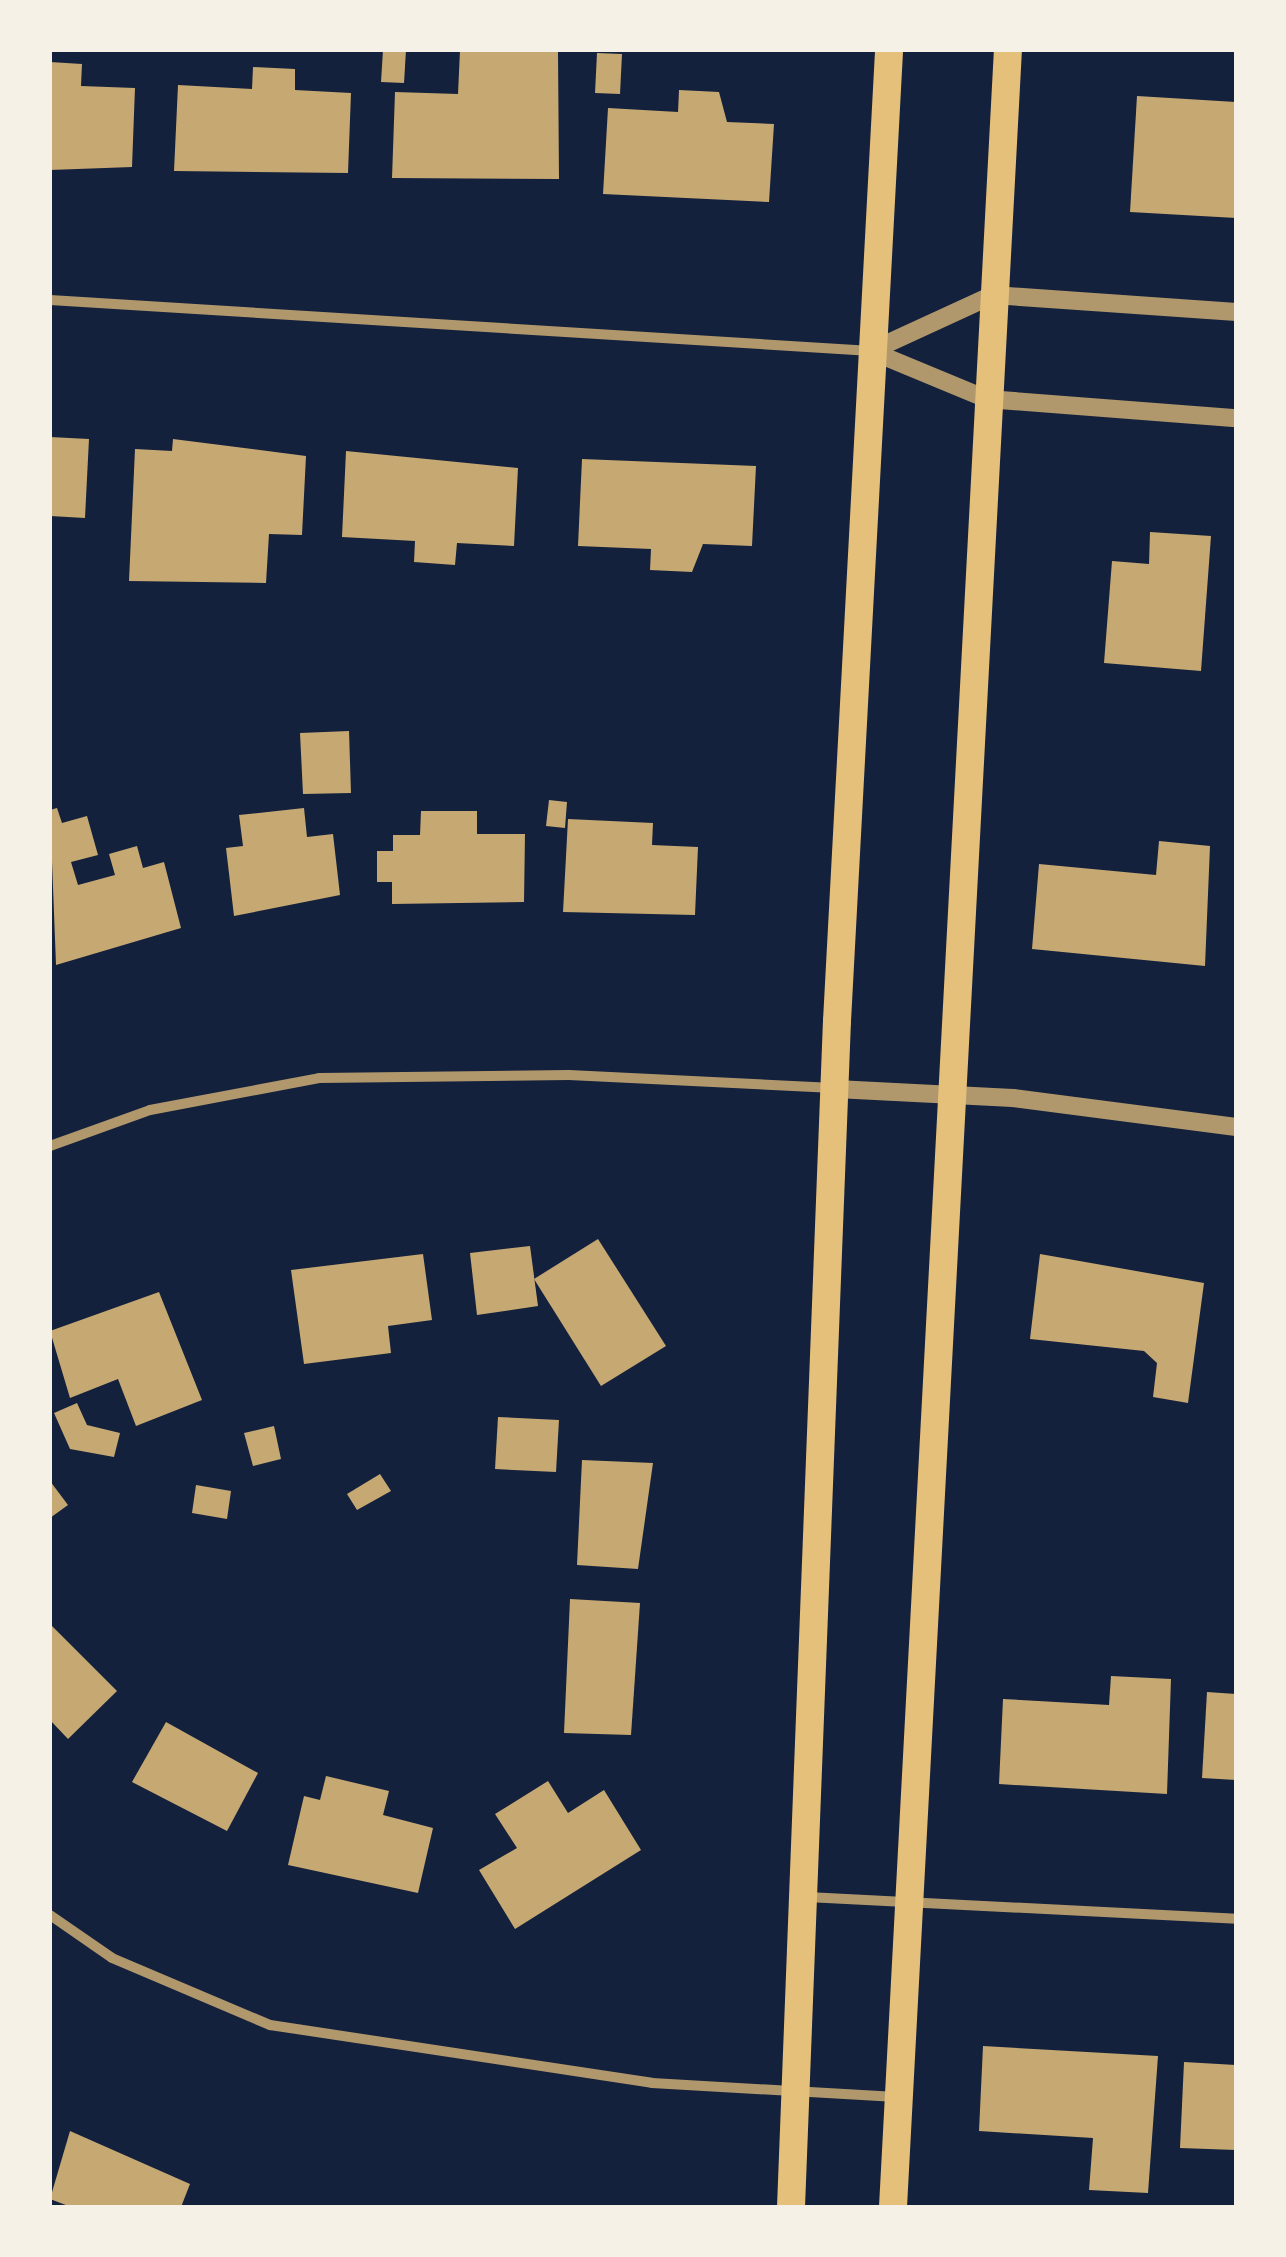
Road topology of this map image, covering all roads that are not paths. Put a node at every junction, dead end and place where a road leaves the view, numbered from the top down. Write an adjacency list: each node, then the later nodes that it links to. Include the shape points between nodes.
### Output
1 (889, 50): 6 (highway)
2 (1008, 50): 3 (highway)
3 (992, 295): 5 (street); 6 (street); 7 (highway)
4 (50, 300): 6 (street)
5 (1236, 312)
6 (871, 351): 7 (street); 9 (highway)
7 (987, 399): 8 (street); 10 (highway)
8 (1236, 418)
9 (836, 1088): 10 (street); 12 (street, via 569,1075 319,1078 150,1110); 13 (highway)
10 (954, 1095): 11 (street); 14 (highway)
11 (1236, 1127)
12 (50, 1146)
13 (807, 1898): 14 (street); 17 (highway)
14 (908, 1902): 16 (street); 18 (highway)
15 (50, 1915): 17 (street, via 112,1958 270,2025 652,2082)
16 (1236, 1919)
17 (797, 2090): 18 (street); 19 (highway)
18 (899, 2097): 20 (highway)
19 (791, 2207)
20 (893, 2207)

